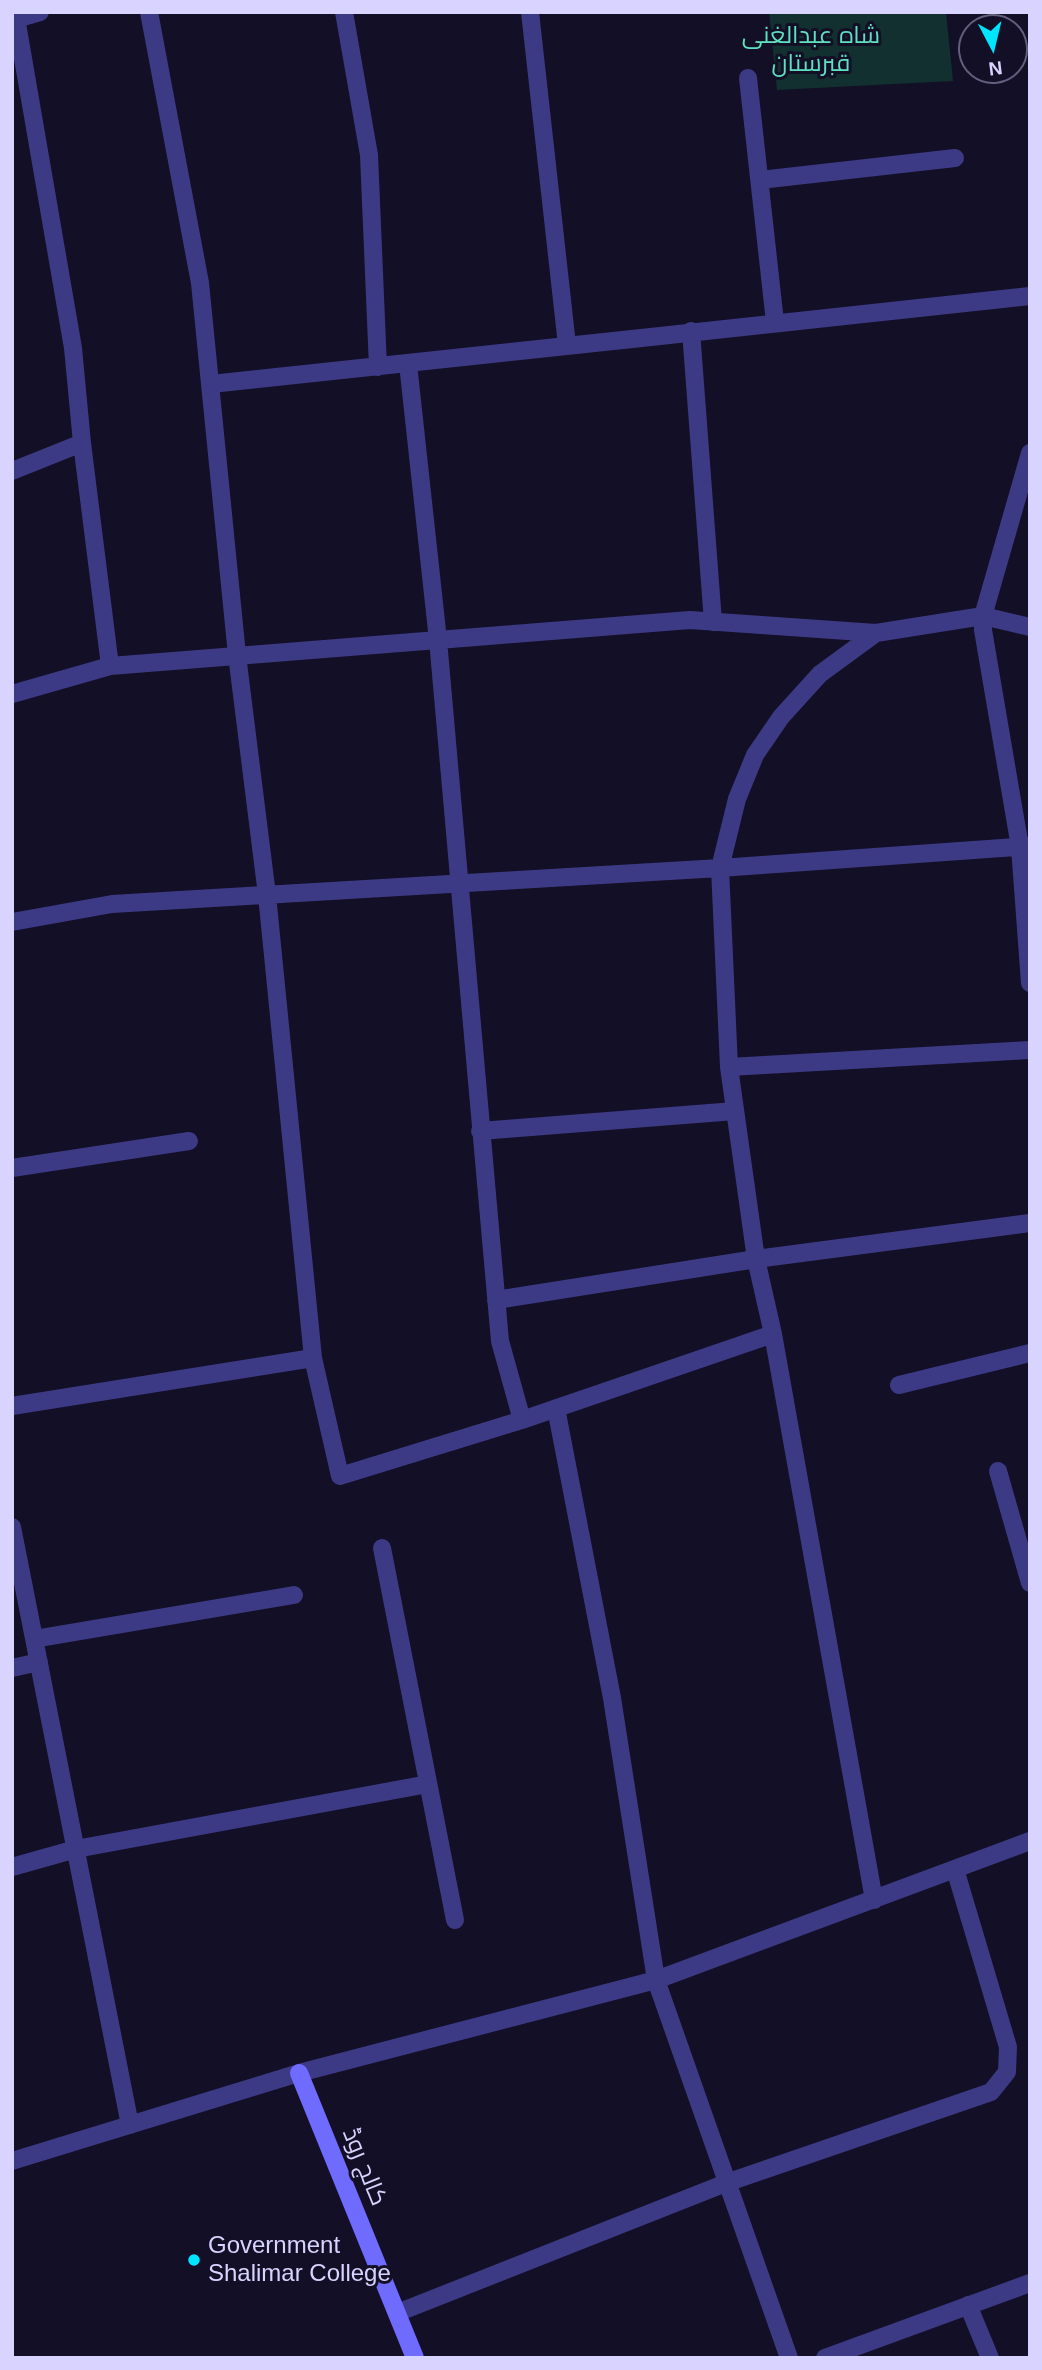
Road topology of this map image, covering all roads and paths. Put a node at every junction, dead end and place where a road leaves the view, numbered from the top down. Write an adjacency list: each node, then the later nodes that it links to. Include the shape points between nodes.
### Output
1 (40, 12): 5 (street)
2 (149, 12): 16 (street, via 200,283)
3 (344, 12): 15 (street, via 369,155)
4 (530, 12): 13 (street)
5 (15, 15): 6 (street)
6 (19, 73): 17 (street, via 73,348)
7 (748, 78): 9 (street)
8 (955, 158): 9 (street)
9 (760, 180): 11 (street)
10 (1030, 296): 11 (street)
11 (775, 322): 12 (street)
12 (691, 331): 13 (street); 21 (street)
13 (567, 345): 14 (street)
14 (408, 363): 15 (street); 24 (street)
15 (378, 367): 16 (street)
16 (211, 384): 25 (street)
17 (82, 443): 19 (street); 26 (street)
18 (1029, 460): 20 (street)
19 (12, 471)
20 (983, 616): 22 (street); 23 (street); 28 (street)
21 (713, 622): 23 (street); 24 (street)
22 (1030, 626)
23 (876, 633): 29 (street, via 820,674 781,717 755,755 737,799)
24 (438, 640): 25 (street); 30 (street)
25 (237, 655): 26 (street); 31 (street)
26 (110, 666): 27 (street)
27 (12, 694)
28 (1025, 846): 29 (street); 33 (street)
29 (720, 868): 30 (street); 35 (street)
30 (458, 884): 31 (street); 37 (street)
31 (267, 895): 32 (street, via 112,904); 45 (street)
32 (12, 922)
33 (1030, 982)
34 (1030, 1050): 35 (street)
35 (729, 1067): 36 (street)
36 (735, 1111): 37 (street); 41 (street)
37 (481, 1131): 42 (street)
38 (189, 1141): 39 (street)
39 (12, 1168)
40 (1030, 1223): 41 (street)
41 (756, 1259): 42 (street); 43 (street)
42 (496, 1300): 49 (street, via 500,1341)
43 (773, 1334): 48 (street); 63 (street)
44 (1030, 1353): 46 (street)
45 (313, 1358): 47 (street); 49 (street, via 340,1476)
46 (899, 1385)
47 (12, 1406)
48 (555, 1408): 49 (street); 65 (street, via 611,1698)
49 (522, 1420)
50 (999, 1471): 53 (street)
51 (12, 1527): 55 (street)
52 (382, 1548): 58 (street)
53 (1030, 1583)
54 (294, 1595): 55 (street)
55 (34, 1639): 56 (street)
56 (39, 1662): 57 (street); 60 (street)
57 (12, 1668)
58 (428, 1784): 60 (street); 64 (street)
59 (1030, 1841): 62 (street)
60 (76, 1849): 61 (street); 67 (street)
61 (12, 1867)
62 (955, 1869): 63 (street); 69 (street, via 1008,2047 1007,2072 991,2092)
63 (874, 1900): 65 (street)
64 (455, 1920)
65 (656, 1980): 66 (street); 69 (street)
66 (299, 2073): 67 (street); 72 (street, کالج روڈ)
67 (130, 2125): 68 (street)
68 (12, 2161)
69 (726, 2183): 72 (street); 74 (street)
70 (1030, 2283): 71 (street)
71 (968, 2305): 75 (street); 76 (street)
72 (397, 2313): 73 (street, کالج روڈ)
73 (415, 2358)
74 (789, 2358)
75 (825, 2358)
76 (990, 2358)

